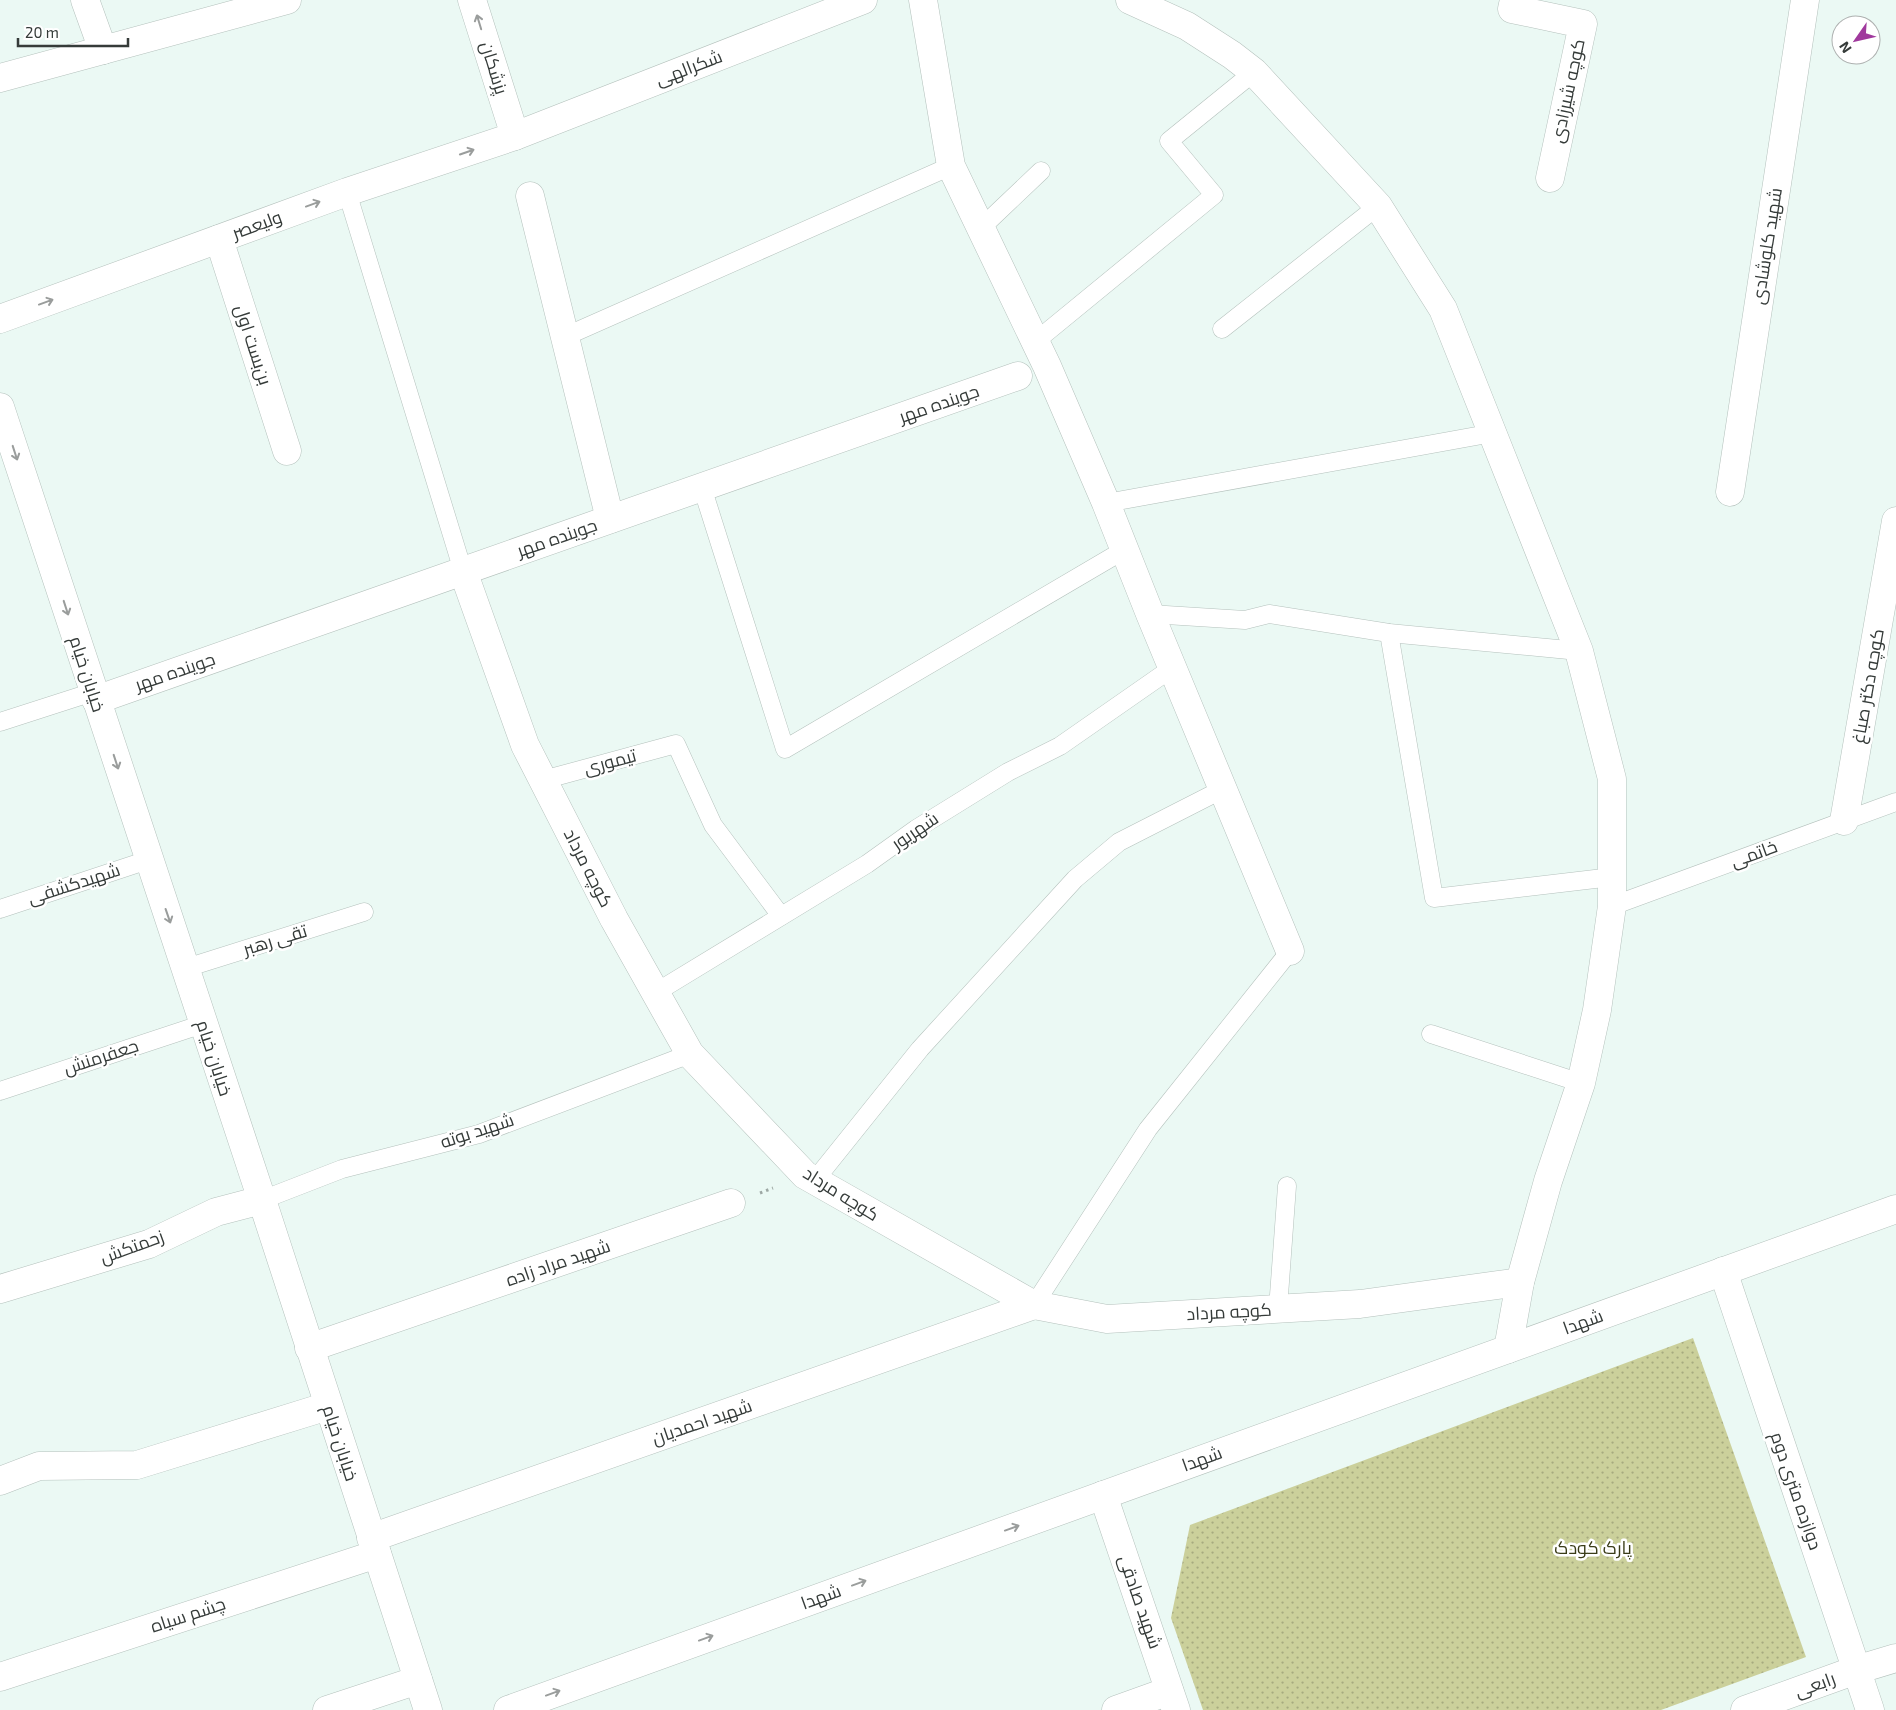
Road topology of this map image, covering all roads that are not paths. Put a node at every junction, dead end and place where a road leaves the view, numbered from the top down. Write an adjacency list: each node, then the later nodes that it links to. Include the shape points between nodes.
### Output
1 (85, 0): 9 (street)
2 (287, 0): 9 (street)
3 (472, 0): 12 (street, پزشکان, one-way to 3)
4 (863, 0): 12 (street, شکرالهی)
5 (923, 0): 13 (street)
6 (1130, 0): 10 (street, via 1187,26)
7 (1514, 0): 15 (street, کوچه شیرزادی, via 1512,9 1583,24)
8 (1805, 0): 30 (street, شهید کلوشادی)
9 (103, 50): 11 (street)
10 (1254, 72): 18 (street); 24 (lane, via 1169,141 1214,195)
11 (0, 78)
12 (515, 136): 16 (street, ولیعصر, one-way to 12)
13 (951, 166): 19 (street); 23 (lane)
14 (1041, 170): 19 (lane)
15 (1550, 178)
16 (347, 192): 20 (street, ولیعصر, one-way to 16); 35 (lane)
17 (530, 196): 23 (street)
18 (1378, 206): 22 (lane); 27 (street, via 1443,309)
19 (981, 228): 24 (street)
20 (219, 239): 21 (street, ولیعصر, one-way to 20); 28 (street, بن‌بست اول)
21 (0, 319)
22 (1222, 329)
23 (564, 337): 32 (street)
24 (1036, 341): 31 (street)
25 (1018, 376): 29 (street, جوینده مهر)
26 (0, 407): 40 (street, خیابان خیام, one-way to 40)
27 (1494, 433): 31 (lane); 38 (street)
28 (287, 451)
29 (702, 487): 32 (street, جوینده مهر); 34 (lane, via 785,749)
30 (1730, 492)
31 (1106, 503): 34 (street)
32 (610, 519): 35 (street, جوینده مهر)
33 (1896, 521): 45 (street, کوچه دکتر صباغ)
34 (1124, 550): 36 (street)
35 (463, 571): 40 (street, جوینده مهر); 42 (street, کوچه مرداد, via 525,745)
36 (1150, 614): 37 (lane, via 1245,620 1269,614); 39 (street)
37 (1389, 632): 38 (lane); 47 (lane, via 1434,898)
38 (1579, 651): 47 (street, via 1612,779)
39 (1172, 668): 43 (street); 51 (lane, شهریور, via 1060,746 1008,772)
40 (95, 696): 41 (lane); 46 (street, خیابان خیام, one-way to 46)
41 (0, 722)
42 (543, 780): 51 (lane, تیموری, via 676,744 713,826); 54 (street, کوچه مرداد)
43 (1223, 790): 52 (street); 60 (lane, via 1119,842 1075,880 920,1049)
44 (1896, 802): 45 (lane, خاتمی)
45 (1844, 821): 48 (lane, خاتمی)
46 (148, 860): 49 (lane, شهیدکشفی); 53 (street, خیابان خیام, one-way to 53)
47 (1612, 878): 48 (street)
48 (1612, 906): 58 (street, via 1597,1010)
49 (0, 909)
50 (364, 912): 53 (lane, تقی رهبر)
51 (781, 916): 54 (lane, شهریور)
52 (1290, 951): 68 (lane, via 1148,1129)
53 (186, 968): 55 (street, خیابان خیام)
54 (655, 993): 57 (street, کوچه مرداد)
55 (202, 1024): 59 (lane, جعفرمنش); 62 (street, خیابان خیام)
56 (1431, 1034): 58 (lane)
57 (690, 1054): 60 (street, کوچه مرداد); 62 (lane, شهید بوته, via 479,1134 342,1169)
58 (1581, 1083): 66 (street, via 1548,1181)
59 (0, 1091)
60 (810, 1178): 68 (street, کوچه مرداد)
61 (1287, 1186): 69 (lane)
62 (262, 1200): 67 (street, زحمتکش, via 216,1212 148,1244); 70 (street, خیابان خیام)
63 (731, 1204): 70 (street, شهید مراد زاده)
64 (1896, 1209): 65 (street, شهدا)
65 (1723, 1271): 71 (street, شهدا); 77 (street, دوازده متری دوم)
66 (1520, 1282): 69 (street, کوچه مرداد, via 1360,1304); 71 (street)
67 (0, 1289)
68 (1034, 1305): 69 (street, کوچه مرداد, via 1107,1319); 75 (street, شهید احمدیان)
69 (1278, 1309)
70 (309, 1348): 72 (street, خیابان خیام)
71 (1508, 1349): 74 (street, شهدا)
72 (328, 1406): 73 (street, via 137,1465 39,1466); 75 (street, خیابان خیام)
73 (0, 1480)
74 (1103, 1495): 80 (street, شهید صادقی); 83 (street, شهدا, one-way to 74)
75 (374, 1546): 78 (street, چشم سیاه); 79 (street, خیابان خیام)
76 (1896, 1658): 77 (street, رابعی)
77 (1856, 1670): 85 (street, رابعی); 86 (street, دوازده متری دوم)
78 (0, 1677)
79 (418, 1680): 81 (street); 82 (street, خیابان خیام)
80 (1173, 1700): 84 (street)
81 (327, 1710)
82 (428, 1710)
83 (508, 1710)
84 (1116, 1710)
85 (1746, 1710)
86 (1870, 1710)

